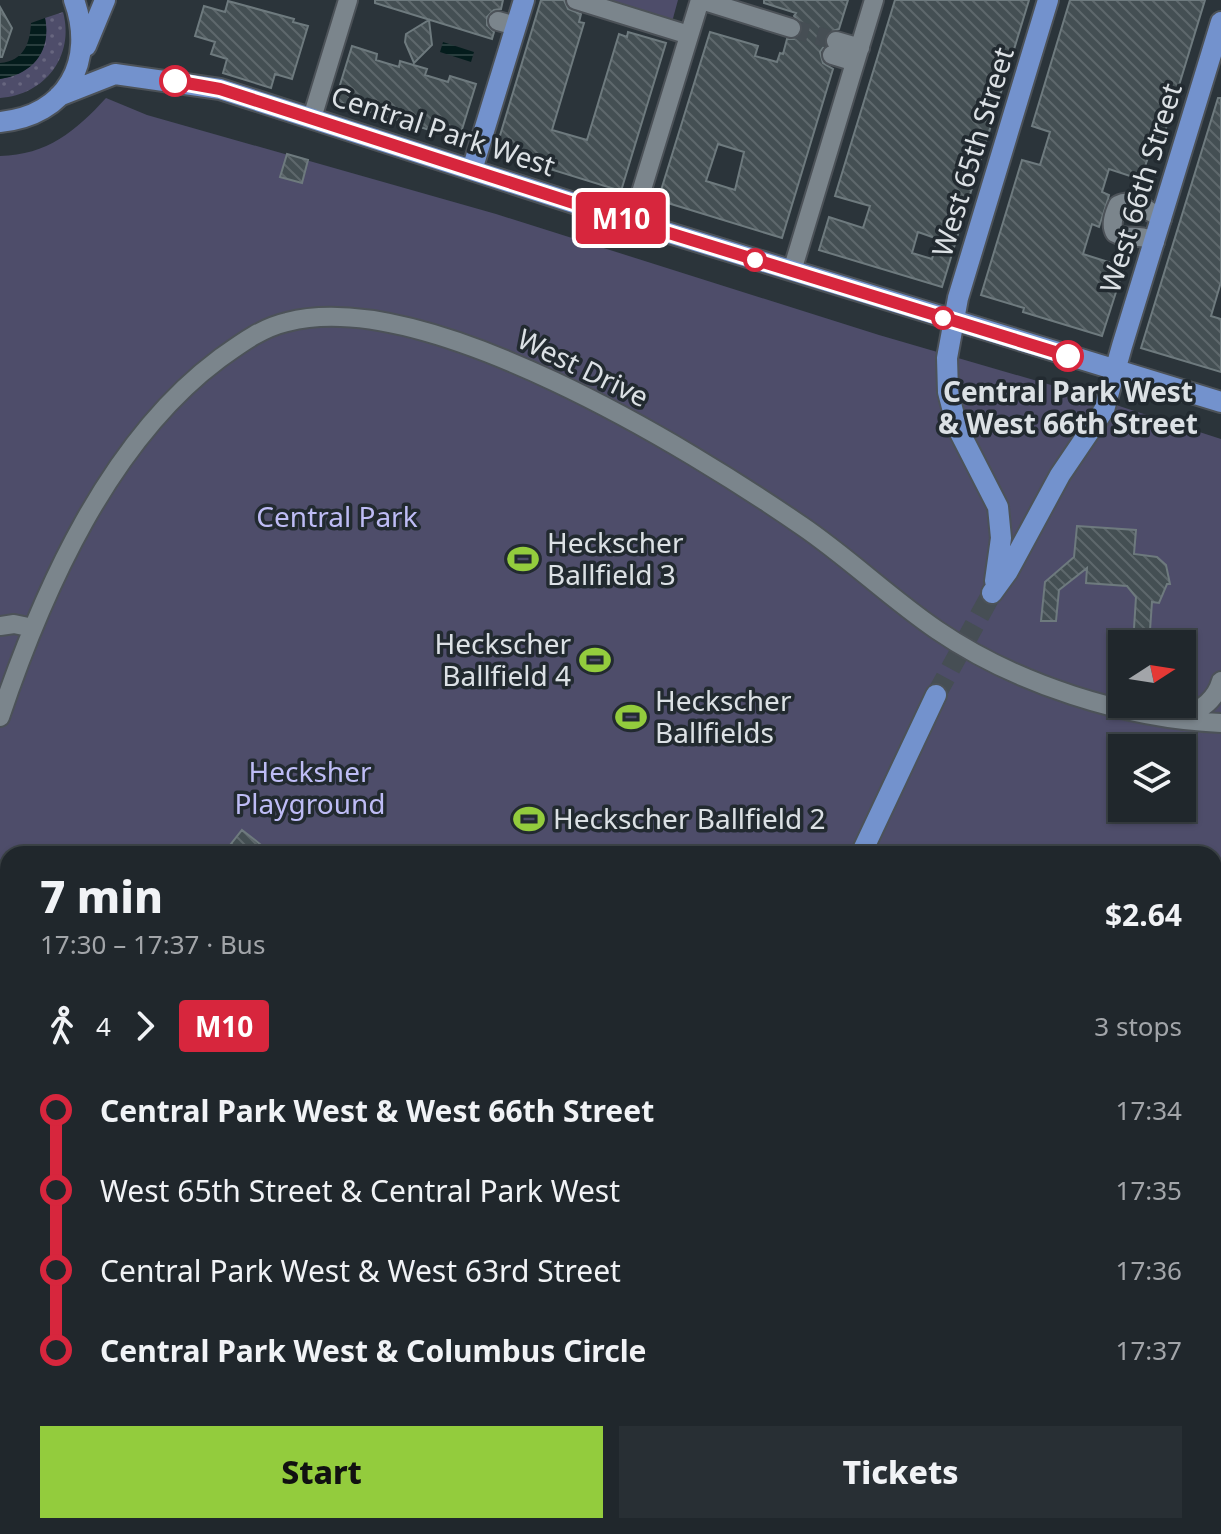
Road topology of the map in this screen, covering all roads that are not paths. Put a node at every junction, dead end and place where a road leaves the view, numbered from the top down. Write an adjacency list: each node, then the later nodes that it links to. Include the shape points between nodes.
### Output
1 (74, 0): 13 (main road)
2 (105, 0): 13 (main road)
3 (348, 0): 17 (street)
4 (524, 0): 20 (main road, via 507,24)
5 (576, 0): 11 (street)
6 (874, 0): 14 (street)
7 (1048, 0): 25 (main road, West 65th Street)
8 (701, 7): 10 (street); 11 (street)
9 (1221, 22): 21 (main road, West 66th Street)
10 (791, 28)
11 (689, 35): 22 (street)
12 (834, 48): 14 (street)
13 (83, 53): 15 (main road)
14 (858, 55): 24 (street)
15 (59, 96): 16 (main road, Central Park West); 17 (main road, Central Park West, via 105,76 124,74 207,86)
16 (25, 117): 18 (main road); 19 (main road)
17 (312, 118): 20 (main road, Central Park West)
18 (0, 122)
19 (0, 136)
20 (472, 170): 22 (main road, Central Park West)
21 (1162, 219): 23 (main road, West 66th Street); 23 (street, via 1129,201 1115,211 1115,233)
22 (632, 222): 24 (main road, Central Park West)
23 (1155, 242): 26 (main road, West 66th Street)
24 (792, 271): 25 (main road, Central Park West)
25 (953, 321): 26 (main road, Central Park West); 28 (main road, West 65th Street, via 947,380)
26 (1116, 370): 27 (main road, Central Park West); 28 (main road, West 66th Street, via 1104,410 992,593 1001,517)
27 (1221, 402)
28 (957, 427)
29 (0, 626): 30 (street)
30 (33, 628): 33 (street, West Drive); 34 (street, West Drive, via 114,472 173,399 263,331 327,317 436,336 502,359 608,409 713,469 830,546 933,627 988,660 1089,699)
31 (1221, 681): 34 (street, via 1208,704)
32 (936, 695): 36 (main road)
33 (0, 717)
34 (1182, 719): 35 (street, West Drive)
35 (1221, 723)
36 (865, 846)

